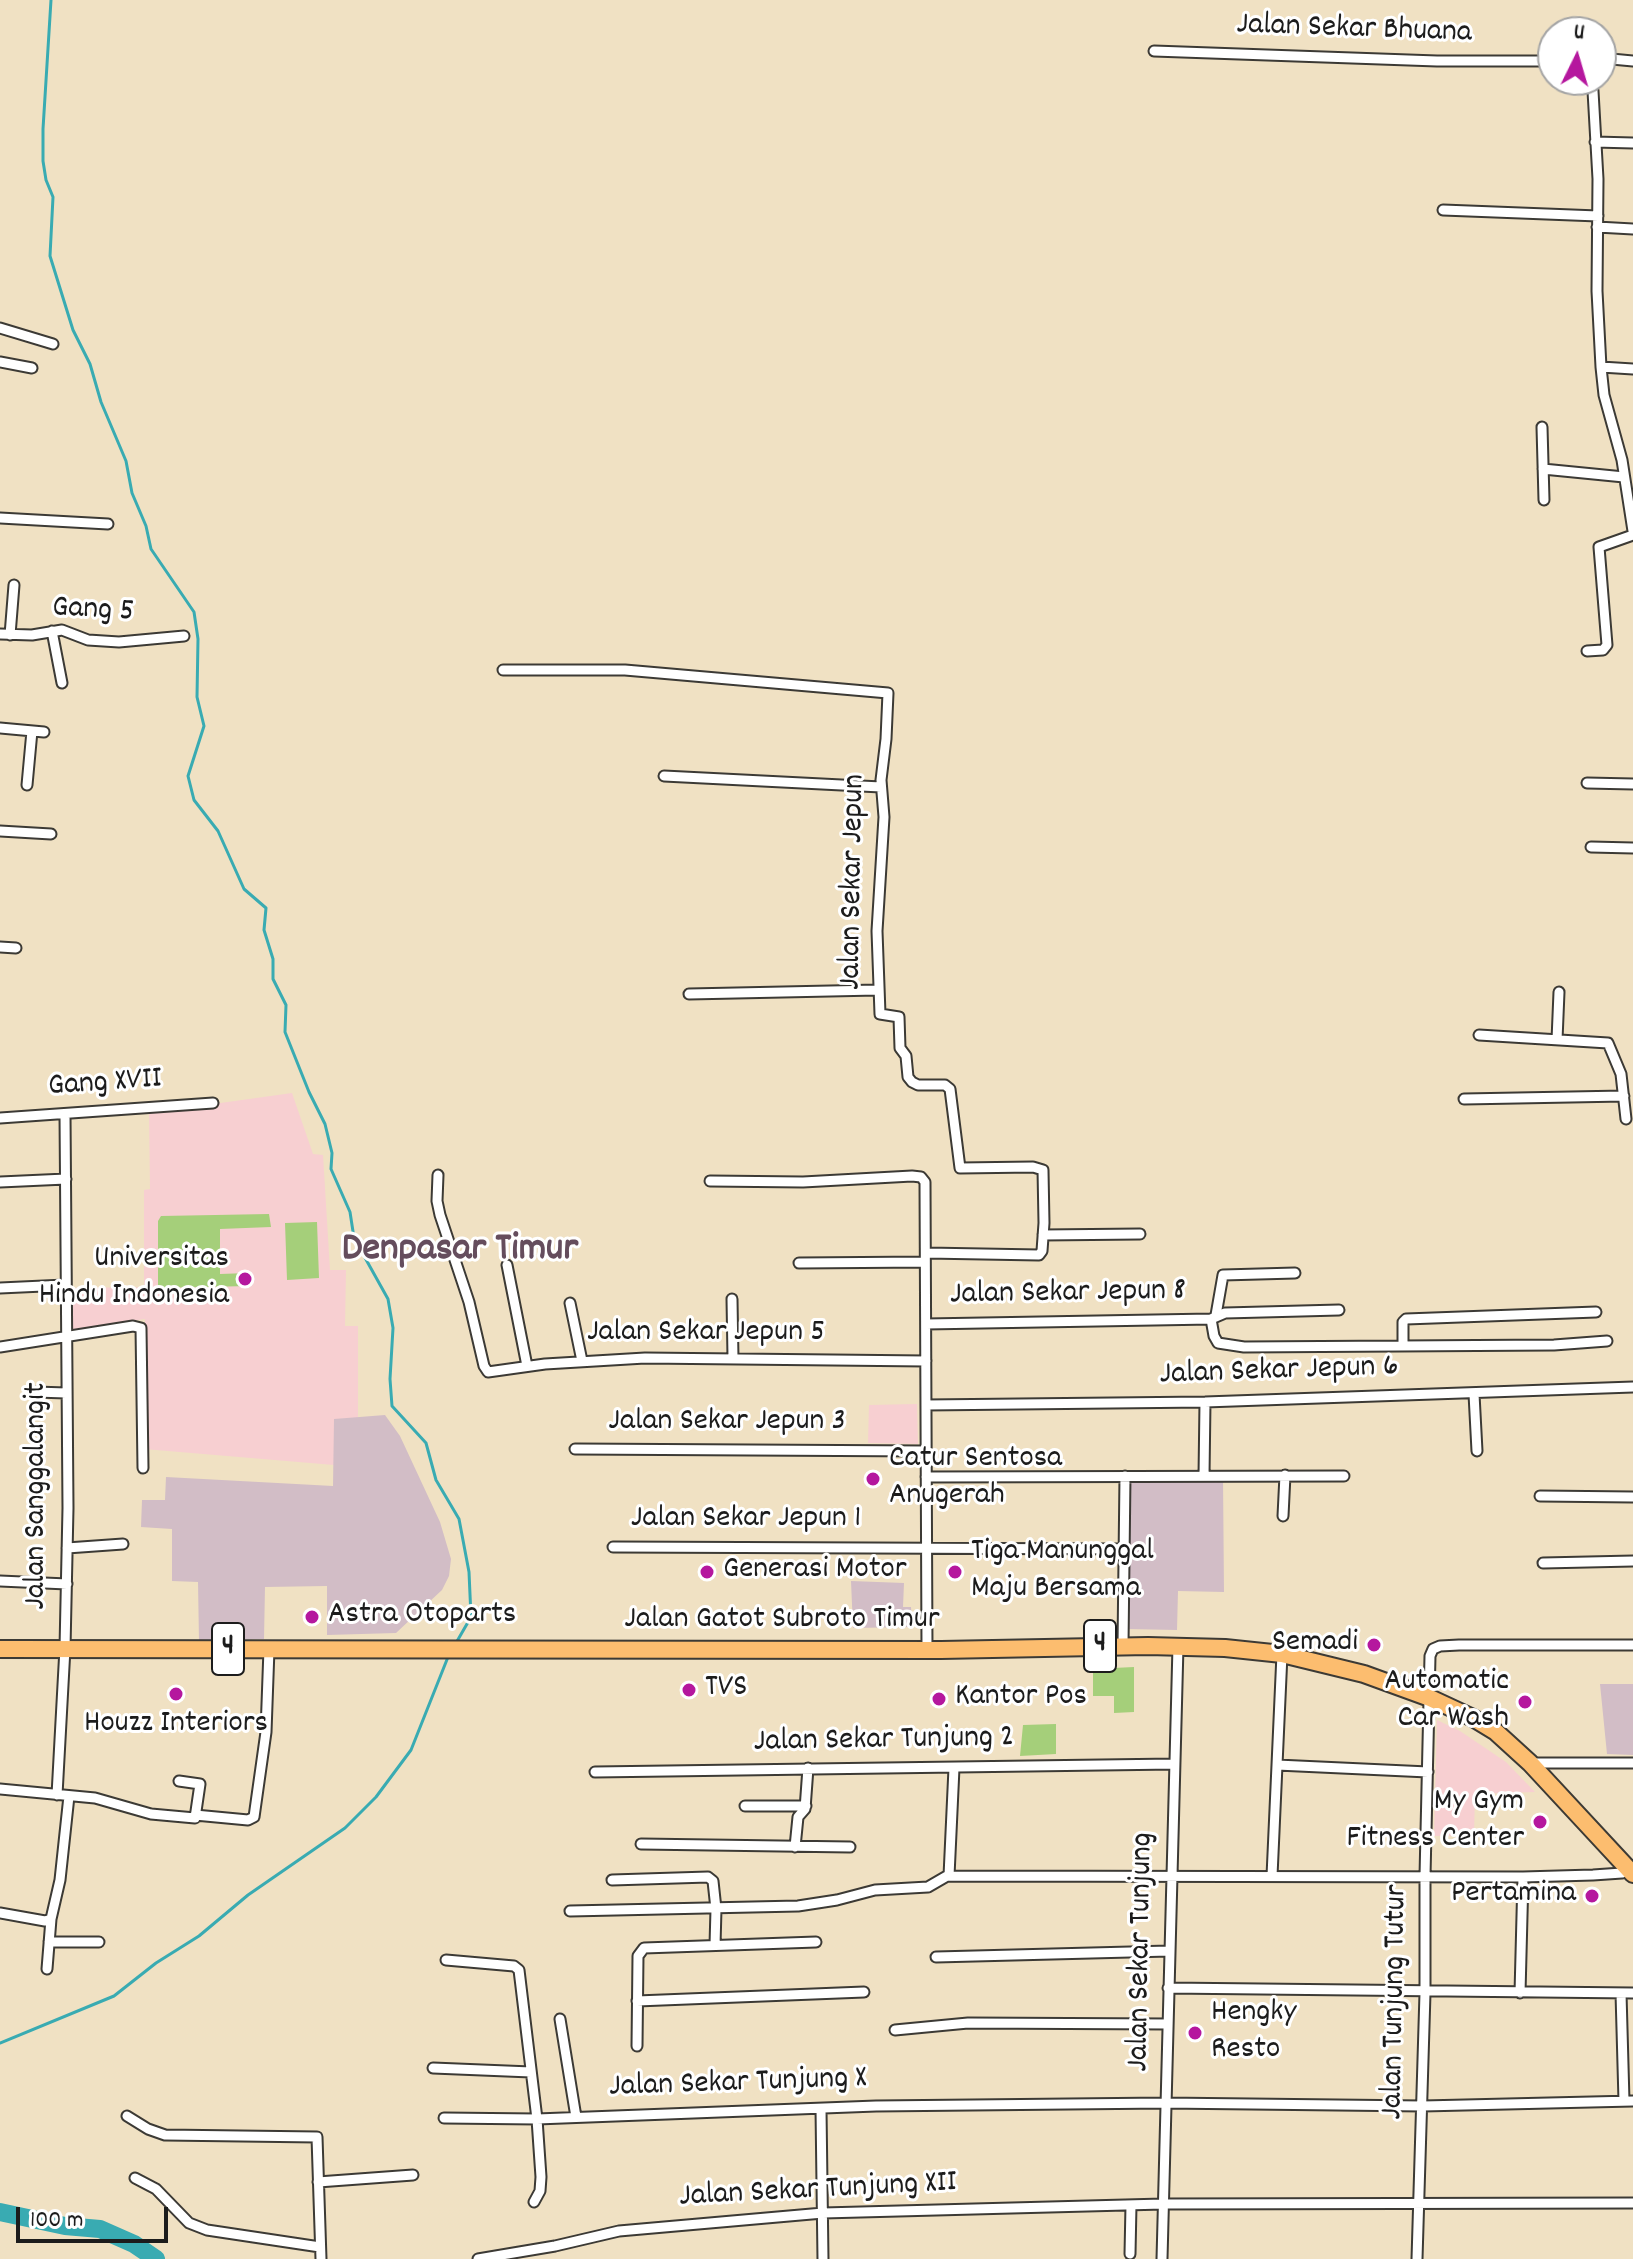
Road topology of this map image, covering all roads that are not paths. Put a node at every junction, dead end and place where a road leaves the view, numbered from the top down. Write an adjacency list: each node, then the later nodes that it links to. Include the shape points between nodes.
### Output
1 (1154, 51): 2 (street, Jalan Sekar Bhuana)
2 (1537, 61)
3 (1593, 96): 4 (street)
4 (1595, 142): 5 (street); 7 (street)
5 (1633, 143)
6 (1443, 210): 7 (street)
7 (1598, 222): 8 (street); 12 (street)
8 (1633, 229)
9 (0, 328): 10 (street)
10 (53, 344)
11 (0, 362): 13 (street)
12 (1601, 367): 14 (street); 16 (street)
13 (32, 368)
14 (1633, 369)
15 (1542, 427): 18 (street)
16 (1622, 460): 17 (street); 19 (street)
17 (1633, 462)
18 (1543, 469): 19 (street); 20 (street)
19 (1624, 477): 23 (street)
20 (1544, 500)
21 (0, 518): 22 (street)
22 (108, 524)
23 (1633, 533): 28 (street, via 1599,547 1607,645)
24 (14, 585): 26 (street)
25 (52, 631): 26 (street, Gang 5); 27 (street, Gang 5, via 119,642); 30 (street)
26 (5, 635)
27 (184, 636)
28 (1587, 651)
29 (503, 670): 38 (street, Jalan Sekar Jepun, via 646,671 888,693)
30 (62, 683)
31 (0, 728): 32 (street)
32 (32, 731): 33 (street); 37 (street)
33 (44, 732)
34 (664, 776): 38 (street)
35 (1587, 783): 36 (street)
36 (1633, 784)
37 (27, 785)
38 (881, 787): 45 (street, Jalan Sekar Jepun)
39 (0, 831): 40 (street)
40 (51, 834)
41 (1591, 847): 42 (street)
42 (1633, 848)
43 (0, 947): 44 (street)
44 (16, 948)
45 (877, 990): 47 (street); 63 (street, Jalan Sekar Jepun, via 880,1014 899,1017 909,1080 950,1089 960,1168 1043,1170)
46 (1559, 992): 49 (street)
47 (689, 994)
48 (1479, 1035): 49 (street)
49 (1557, 1040): 50 (street, via 1608,1043)
50 (1621, 1074): 51 (street); 52 (street)
51 (1633, 1074)
52 (1624, 1096): 53 (street); 57 (street)
53 (1464, 1099)
54 (213, 1103): 55 (street, Gang XVII)
55 (65, 1114): 56 (street, Gang XVII); 59 (street)
56 (0, 1118)
57 (1626, 1119)
58 (438, 1175): 83 (street, Jalan Sekar Jepun 5, via 440,1215 484,1366 488,1372)
59 (66, 1179): 61 (street); 68 (street)
60 (710, 1181): 64 (street, via 921,1177 927,1189)
61 (0, 1182)
62 (1140, 1234): 63 (street)
63 (1043, 1235): 64 (street, via 1037,1256)
64 (926, 1257): 65 (street); 75 (street)
65 (799, 1263)
66 (507, 1265): 83 (street)
67 (1295, 1273): 74 (street, via 1223,1275)
68 (65, 1285): 69 (street); 76 (street)
69 (0, 1288)
70 (732, 1299): 80 (street)
71 (570, 1303): 81 (street)
72 (1339, 1310): 74 (street, Jalan Sekar Jepun 8)
73 (1596, 1312): 78 (street, via 1406,1319)
74 (1214, 1317): 75 (street, Jalan Sekar Jepun 8); 78 (street, via 1214,1336 1231,1347)
75 (926, 1324): 82 (street)
76 (65, 1338): 79 (street, Jalan Sanggalangit); 86 (street, Jalan Sanggalangit); 93 (street, Jalan Sanggalangit, via 136,1325 142,1331)
77 (1607, 1341): 78 (street)
78 (1403, 1346)
79 (0, 1347)
80 (733, 1358): 81 (street, Jalan Sekar Jepun 5); 82 (street, Jalan Sekar Jepun 5)
81 (582, 1361): 83 (street, Jalan Sekar Jepun 5)
82 (926, 1361): 89 (street)
83 (527, 1366)
84 (1633, 1387): 87 (street, Jalan Sekar Jepun 6)
85 (36, 1392): 86 (street)
86 (66, 1393): 105 (street, Jalan Sanggalangit)
87 (1474, 1394): 88 (street, Jalan Sekar Jepun 6); 92 (street)
88 (1205, 1402): 89 (street, Jalan Sekar Jepun 6); 96 (street)
89 (926, 1405): 91 (street)
90 (575, 1449): 91 (street, Jalan Sekar Jepun 3)
91 (926, 1451): 98 (street)
92 (1477, 1451)
93 (143, 1468)
94 (1285, 1475): 96 (street); 97 (street); 101 (street)
95 (1125, 1476): 96 (street); 98 (street); 106 (street)
96 (1204, 1476)
97 (1344, 1476)
98 (926, 1477): 104 (street)
99 (1540, 1496): 100 (street)
100 (1633, 1497)
101 (1283, 1516)
102 (123, 1544): 105 (street)
103 (613, 1547): 104 (street, Jalan Sekar Jepun 1)
104 (926, 1547): 106 (street, Jalan Sekar Jepun 1); 116 (street)
105 (67, 1548): 110 (street, Jalan Sanggalangit)
106 (1124, 1549): 111 (street)
107 (1633, 1561): 108 (street)
108 (1543, 1563)
109 (0, 1581): 110 (street)
110 (67, 1584): 117 (street, Jalan Sanggalangit)
111 (1123, 1645): 113 (highway, Jalan Gatot Subroto Timur / 4); 116 (highway, Jalan Gatot Subroto Timur / 4)
112 (1633, 1645): 119 (street, Jalan Tunjung Tutur, via 1440,1646 1430,1656)
113 (1178, 1646): 118 (highway, Jalan Gatot Subroto Timur / 4); 122 (street, Jalan Sekar Tunjung)
114 (0, 1649): 117 (highway, Jalan Gatot Subroto Timur / 4)
115 (269, 1649): 116 (highway, Jalan Gatot Subroto Timur / 4); 117 (highway, Jalan Gatot Subroto Timur / 4); 134 (street, via 264,1746 252,1820)
116 (927, 1650)
117 (64, 1651): 130 (street, Jalan Sanggalangit)
118 (1282, 1654): 119 (highway, Jalan Gatot Subroto Timur / 4, via 1364,1674); 123 (street)
119 (1430, 1698): 120 (highway, Jalan Gatot Subroto Timur / 4, via 1496,1732); 127 (street, Jalan Tunjung Tutur)
120 (1530, 1763): 121 (street); 138 (highway, Jalan Gatot Subroto Timur / 4)
121 (1633, 1763)
122 (1174, 1764): 125 (street, Jalan Sekar Tunjung 2); 139 (street, Jalan Sekar Tunjung)
123 (1277, 1765): 127 (street); 141 (street)
124 (808, 1768): 125 (street, Jalan Sekar Tunjung 2); 126 (street, Jalan Sekar Tunjung 2); 133 (street)
125 (954, 1768): 140 (street)
126 (595, 1772)
127 (1428, 1772): 142 (street, Jalan Tunjung Tutur)
128 (179, 1781): 134 (street, via 200,1784)
129 (0, 1789): 130 (street)
130 (57, 1795): 131 (street)
131 (69, 1796): 134 (street, via 151,1814); 148 (street)
132 (745, 1806): 133 (street)
133 (806, 1806): 136 (street, via 798,1817)
134 (195, 1815)
135 (641, 1844): 136 (street)
136 (795, 1847): 137 (street)
137 (850, 1847)
138 (1631, 1872): 143 (street)
139 (1171, 1875): 140 (street); 141 (street); 153 (street, Jalan Sekar Tunjung)
140 (949, 1876): 145 (street, via 928,1887 875,1890 822,1903)
141 (1272, 1876): 142 (street)
142 (1425, 1876): 143 (street); 159 (street, Jalan Tunjung Tutur)
143 (1523, 1877): 160 (street)
144 (612, 1880): 145 (street, via 708,1877)
145 (716, 1909): 146 (street); 152 (street)
146 (570, 1911)
147 (0, 1913): 148 (street)
148 (51, 1919): 149 (street)
149 (49, 1942): 150 (street); 156 (street)
150 (99, 1942)
151 (816, 1942): 152 (street)
152 (715, 1945): 163 (street, via 640,1950)
153 (1169, 1951): 154 (street); 157 (street, Jalan Sekar Tunjung)
154 (936, 1957)
155 (446, 1960): 169 (street, via 519,1970)
156 (47, 1969)
157 (1168, 1988): 159 (street); 165 (street, Jalan Sekar Tunjung)
158 (864, 1992): 163 (street)
159 (1425, 1993): 160 (street); 172 (street, Jalan Tunjung Tutur)
160 (1520, 1993): 161 (street)
161 (1621, 1993): 162 (street); 170 (street)
162 (1633, 1993)
163 (637, 2001): 167 (street)
164 (560, 2019): 175 (street)
165 (1168, 2024): 166 (street, via 968,2023); 171 (street, Jalan Sekar Tunjung)
166 (895, 2030)
167 (637, 2046)
168 (433, 2068): 169 (street)
169 (531, 2072): 177 (street)
170 (1629, 2101): 172 (street, Jalan Sekar Tunjung X)
171 (1165, 2103): 172 (street, Jalan Sekar Tunjung X); 173 (street, Jalan Sekar Tunjung X); 183 (street, Jalan Sekar Tunjung)
172 (1423, 2106): 185 (street, Jalan Tunjung Tutur)
173 (821, 2109): 175 (street, Jalan Sekar Tunjung X); 186 (street)
174 (127, 2116): 180 (street, via 165,2135 317,2137)
175 (576, 2117): 177 (street, Jalan Sekar Tunjung X)
176 (444, 2118): 177 (street, Jalan Sekar Tunjung X)
177 (537, 2119): 181 (street, via 541,2183)
178 (413, 2175): 180 (street)
179 (135, 2178): 187 (street, via 156,2189 189,2223 207,2230)
180 (318, 2182): 187 (street)
181 (534, 2202)
182 (1633, 2203): 185 (street, Jalan Sekar Tunjung XII)
183 (1163, 2204): 184 (street, Jalan Sekar Tunjung XII); 185 (street, Jalan Sekar Tunjung XII); 192 (street, Jalan Sekar Tunjung)
184 (1131, 2205): 186 (street, Jalan Sekar Tunjung XII); 188 (street)
185 (1417, 2205): 193 (street, Jalan Tunjung Tutur)
186 (823, 2213): 190 (street, Jalan Sekar Tunjung XII, via 619,2231); 191 (street)
187 (320, 2247): 189 (street)
188 (1130, 2254)
189 (321, 2259)
190 (478, 2259)
191 (823, 2259)
192 (1162, 2259)
193 (1417, 2259)

